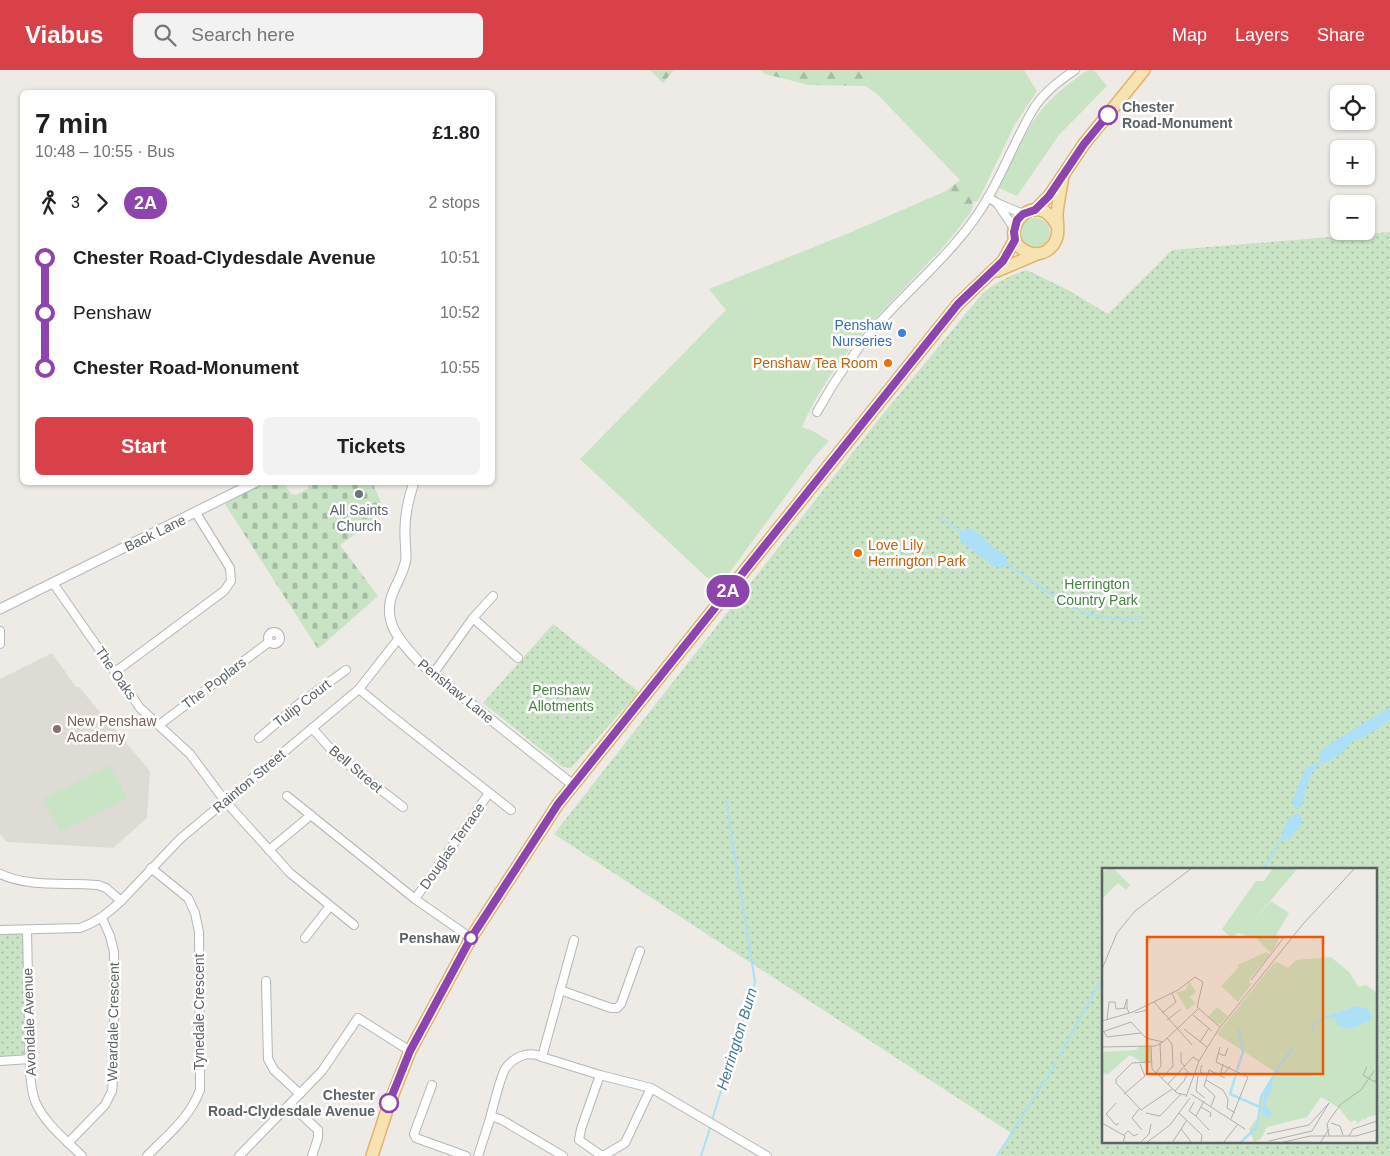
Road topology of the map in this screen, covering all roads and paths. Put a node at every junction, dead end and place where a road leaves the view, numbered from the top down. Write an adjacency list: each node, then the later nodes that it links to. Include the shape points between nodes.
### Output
1 (1076, 70): 4 (street, via 1054,86 1034,108)
2 (1144, 70): 3 (main road, via 1084,144)
3 (1063, 176): 6 (main road); 8 (main road)
4 (988, 198): 5 (street); 12 (street, via 957,242 855,352)
5 (997, 204): 7 (street); 9 (street)
6 (1035, 210): 7 (main road); 8 (main road, via 1047,213)
7 (1023, 214): 9 (main road, via 1017,220)
8 (1057, 226): 10 (main road, via 1053,246)
9 (1015, 234): 10 (main road, via 1022,249); 11 (main road, via 1007,254)
10 (1037, 254): 11 (main road)
11 (990, 274): 32 (main road, via 958,304)
12 (816, 412)
13 (250, 485): 15 (street, Back Lane)
14 (413, 485): 21 (street, Penshaw Lane, via 404,520 404,568 388,610 390,622)
15 (196, 513): 16 (street, Back Lane); 26 (street, via 230,568 231,581 224,591)
16 (53, 583): 18 (street, Back Lane); 26 (street, The Oaks)
17 (493, 596): 19 (street)
18 (0, 609)
19 (474, 618): 24 (street); 27 (street)
20 (0, 631): 23 (street)
21 (399, 638): 27 (street, Penshaw Lane); 28 (street, Rainton Street)
22 (269, 642): 29 (street, The Poplars)
23 (0, 644)
24 (518, 658)
25 (346, 670): 31 (street, Tulip Court, via 300,702)
26 (115, 672): 29 (street, The Oaks, via 140,708)
27 (434, 674): 32 (street, Penshaw Lane)
28 (359, 689): 30 (street, Rainton Street); 33 (street)
29 (159, 725): 35 (street, The Oaks, via 190,754)
30 (316, 725): 35 (street, Rainton Street); 36 (street, Bell Street, via 336,755)
31 (259, 738)
32 (572, 786): 50 (main road)
33 (489, 793): 37 (street); 42 (street, Douglas Terrace)
34 (287, 796): 38 (street)
35 (225, 801): 39 (street, The Oaks); 40 (street, Rainton Street)
36 (403, 807)
37 (511, 810)
38 (311, 815): 39 (street); 42 (street)
39 (269, 850): 44 (street, The Oaks, via 290,873)
40 (152, 868): 43 (street, Rainton Street); 68 (street, Tynedale Crescent, via 188,898 195,913 199,932 200,1090 187,1116)
41 (0, 874): 43 (street, via 24,882 98,885)
42 (415, 899): 50 (street)
43 (121, 901): 45 (street, Rainton Street)
44 (330, 906): 46 (street, The Oaks); 49 (street)
45 (102, 918): 48 (street, Rainton Street, via 80,928); 65 (street, Weardale Crescent, via 114,952 112,1091 105,1105)
46 (354, 925)
47 (0, 930): 48 (street, Rainton Street)
48 (27, 930): 57 (street, Avondale Avenue)
49 (305, 938)
50 (471, 938): 55 (main road)
51 (574, 940): 54 (street)
52 (640, 951): 54 (street, via 617,1008)
53 (266, 981): 62 (street, via 268,1059 274,1070)
54 (560, 990): 56 (street)
55 (410, 1051): 62 (street, via 358,1018 322,1071); 71 (main road)
56 (542, 1057): 59 (street); 64 (street, via 536,1054 518,1056 506,1069)
57 (30, 1058): 58 (street); 65 (street, Avondale Avenue, via 35,1101)
58 (0, 1061)
59 (600, 1075): 61 (street); 74 (street, via 579,1140)
60 (432, 1085): 72 (street, via 414,1134 416,1138)
61 (651, 1088): 74 (street, via 625,1143); 75 (street)
62 (300, 1094): 63 (street)
63 (290, 1104): 69 (street); 70 (street, via 318,1130)
64 (490, 1120): 66 (street, via 494,1117 502,1120); 73 (street)
65 (68, 1143): 67 (street, Avondale Avenue)
66 (559, 1155)
67 (82, 1156)
68 (147, 1156)
69 (239, 1156)
70 (312, 1156)
71 (372, 1156)
72 (466, 1156)
73 (478, 1156)
74 (603, 1156)
75 (767, 1156)

